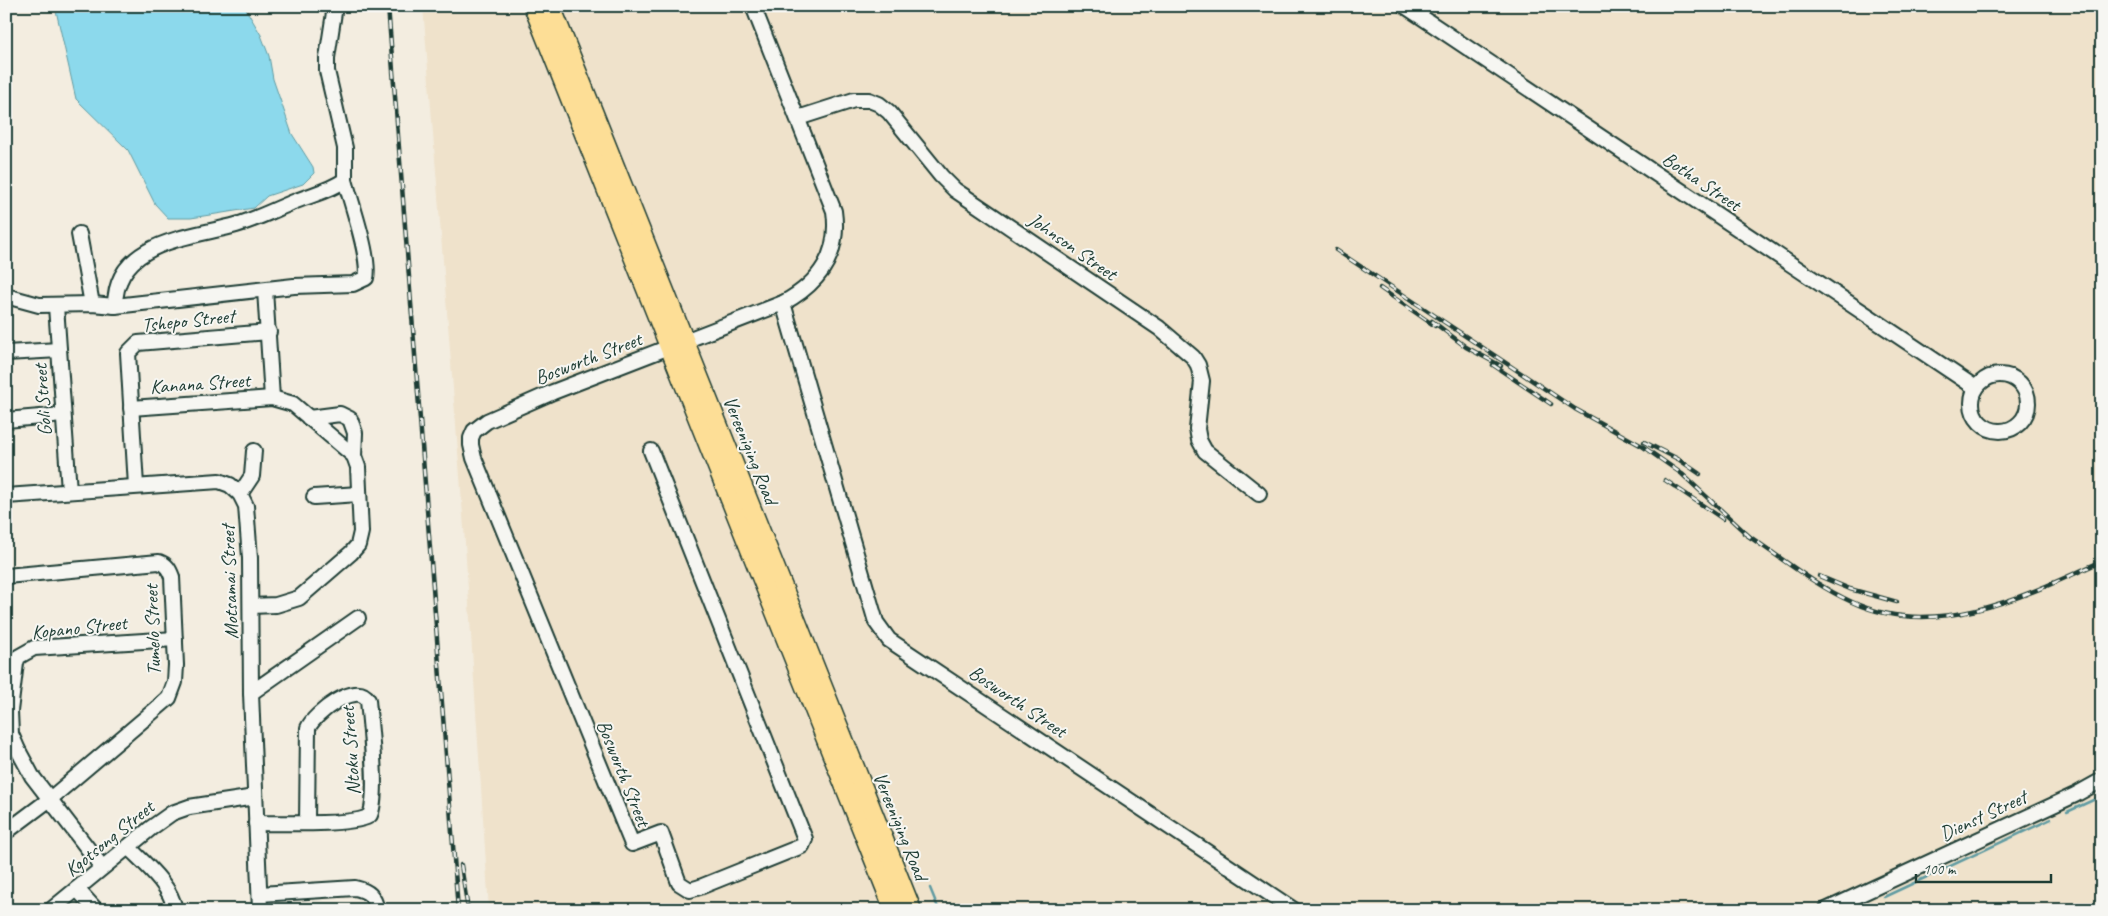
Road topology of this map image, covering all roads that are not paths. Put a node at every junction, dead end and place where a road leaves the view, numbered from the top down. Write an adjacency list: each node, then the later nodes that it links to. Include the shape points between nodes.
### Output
1 (335, 6): 7 (street, via 327,71 345,148)
2 (533, 6): 17 (main road, Vereeniging Road)
3 (550, 6): 16 (main road, Vereeniging Road)
4 (753, 6): 6 (street, Bosworth Street)
5 (1405, 6): 20 (street, Botha Street)
6 (798, 118): 11 (street, Bosworth Street, via 830,197 836,223 835,236 818,276 811,285); 33 (street, Johnson Street, via 854,100 870,100 879,104 955,190 1159,328 1198,365 1202,381 1197,429 1205,451)
7 (345, 180): 9 (street, via 362,245 366,278 353,284); 14 (street, via 324,193 255,219 169,240 151,248 129,266 119,280 114,291)
8 (79, 234): 12 (street)
9 (265, 290): 14 (street); 15 (street)
10 (6, 296): 13 (street)
11 (783, 303): 16 (street, Bosworth Street); 58 (street, Bosworth Street, via 876,622 882,632 889,640)
12 (92, 304): 13 (street); 14 (street)
13 (56, 306): 18 (street, Goli Street)
14 (114, 306)
15 (269, 332): 21 (street); 22 (street, Tshepo Street, via 138,343 128,353)
16 (686, 342): 17 (street, Bosworth Street); 57 (main road, Vereeniging Road)
17 (669, 348): 27 (street, Bosworth Street, via 487,421 474,431 471,446 632,844 661,833 679,883 694,889 802,846 805,839); 56 (main road, Vereeniging Road)
18 (59, 350): 19 (street); 23 (street, Goli Street)
19 (6, 354)
20 (1976, 388): 20 (street, via 1982,381 1999,375 2016,379 2029,401 2024,418 2018,425 2002,432 1985,427 1972,405)
21 (272, 398): 22 (street, Kanana Street); 24 (street, via 293,404)
22 (131, 408): 29 (street, Tshepo Street)
23 (63, 415): 25 (street); 30 (street, Goli Street)
24 (310, 418): 28 (street); 28 (street, via 340,414 350,419 355,433)
25 (6, 420)
26 (254, 451): 31 (street, via 252,476)
27 (651, 451)
28 (354, 456): 32 (street, via 358,467)
29 (136, 486): 30 (street); 31 (street, via 219,481)
30 (69, 490): 34 (street)
31 (240, 494): 37 (street, Motsamai Street, via 246,506)
32 (359, 494): 35 (street); 37 (street, via 362,532 351,553 299,598 276,605)
33 (1259, 494)
34 (6, 496)
35 (314, 497)
36 (6, 576): 39 (street, Tumelo Street, via 159,562 168,568 172,577)
37 (251, 606): 40 (street, Motsamai Street)
38 (358, 618): 40 (street)
39 (174, 639): 43 (street, Tumelo Street, via 175,682 169,698); 43 (street, Kopano Street, via 34,648 18,657 10,711 11,734 32,776)
40 (251, 693): 42 (street, Motsamai Street)
41 (2102, 780): 59 (street, Dienst Street)
42 (256, 797): 44 (street, Motsamai Street); 47 (street, Kgotsong Street, via 180,809)
43 (50, 799): 46 (street, Tumelo Street); 48 (street, Kopano Street)
44 (256, 823): 45 (street, Ntoku Street); 50 (street, Motsamai Street)
45 (306, 823): 45 (street, Ntoku Street, via 361,821 372,810 371,739 368,700 364,694 346,696 311,721 308,728)
46 (6, 832)
47 (128, 847): 48 (street, Kgotsong Street); 53 (street, via 168,892)
48 (102, 867): 49 (street, Kgotsong Street)
49 (77, 889): 51 (street, Kgotsong Street); 52 (street)
50 (260, 894): 54 (street, Motsamai Street); 55 (street, via 355,888 371,894)
51 (51, 910)
52 (96, 910)
53 (175, 910)
54 (260, 910)
55 (377, 910)
56 (894, 910)
57 (912, 910)
58 (1294, 910)
59 (1826, 910)

